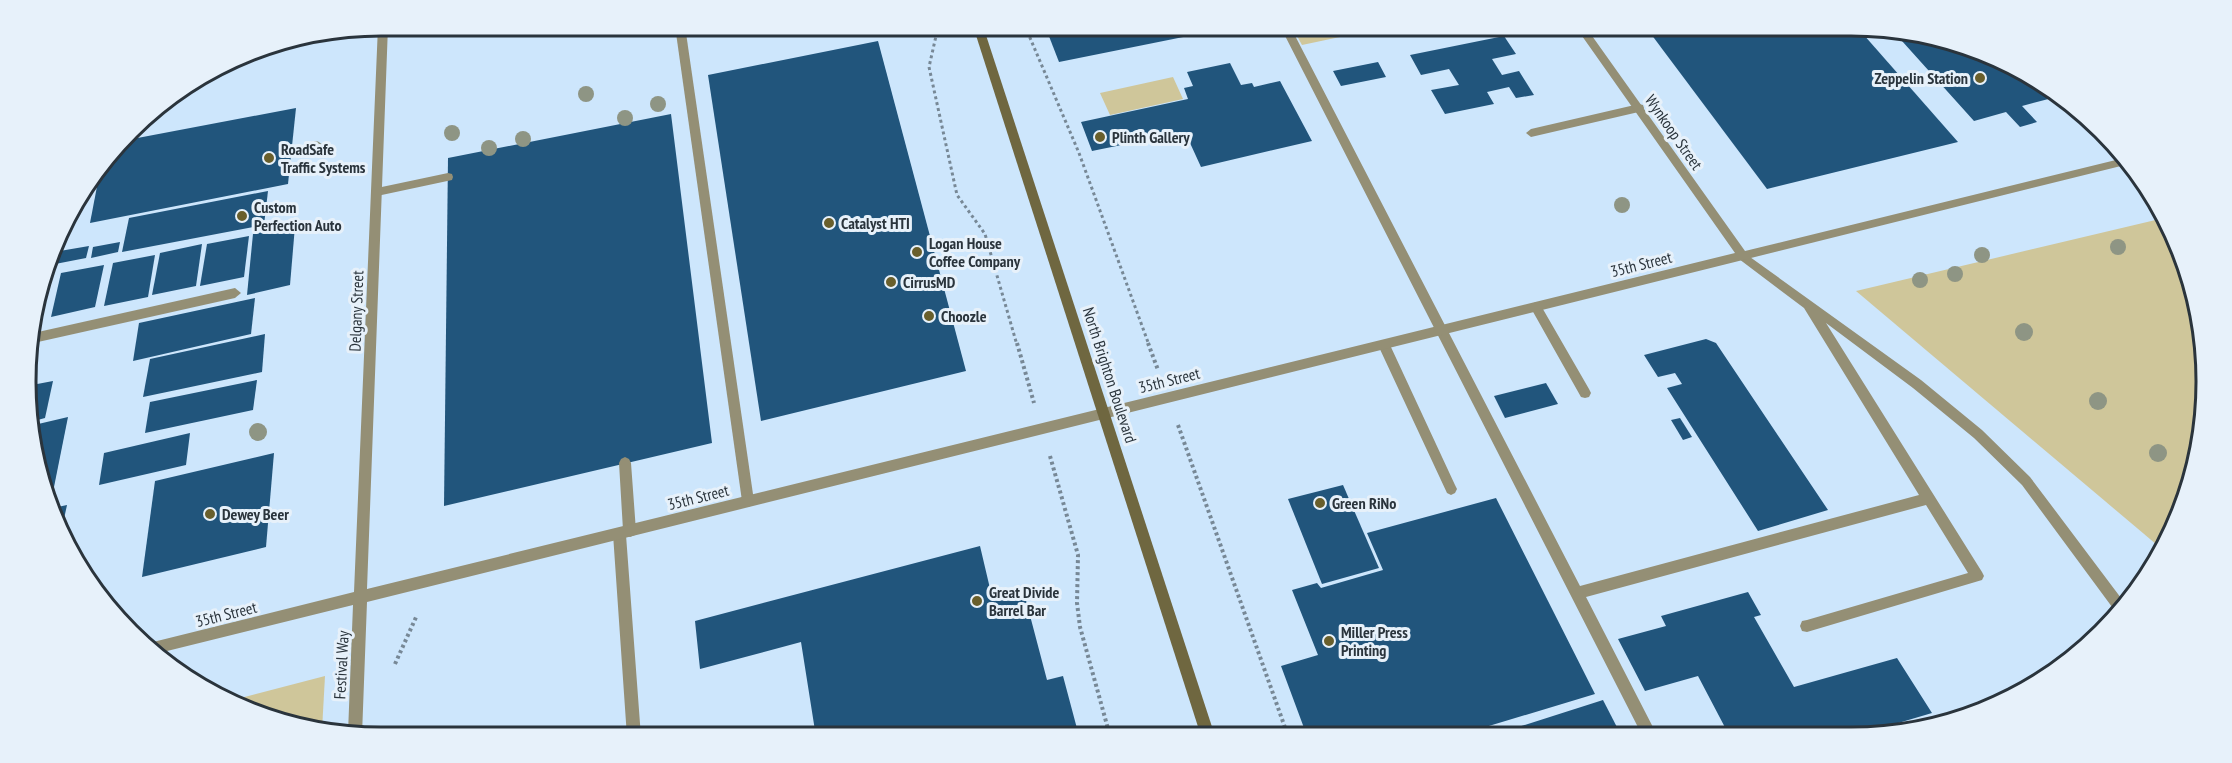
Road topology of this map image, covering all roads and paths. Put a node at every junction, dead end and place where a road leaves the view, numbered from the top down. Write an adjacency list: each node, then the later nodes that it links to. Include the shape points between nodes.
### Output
1 (383, 36): 12 (street, Delgany Street)
2 (681, 36): 28 (street)
3 (936, 36): 21 (path, via 929,67 957,195 985,234)
4 (981, 36): 23 (main road, North Brighton Boulevard)
5 (1029, 36): 18 (path, via 1079,153)
6 (1290, 36): 17 (street)
7 (1587, 36): 8 (street, Wynkoop Street)
8 (1639, 108): 9 (street); 13 (street, Wynkoop Street)
9 (1531, 133)
10 (2118, 163): 13 (street, 35th Street)
11 (448, 177): 12 (street)
12 (377, 192): 33 (street, Delgany Street)
13 (1743, 256): 15 (street, Wynkoop Street); 16 (street, 35th Street)
14 (235, 293): 19 (street)
15 (1807, 303): 27 (street); 34 (street, Wynkoop Street, via 1978,434 2026,481)
16 (1536, 307): 17 (street, 35th Street); 22 (street)
17 (1443, 330): 20 (street, 35th Street); 32 (street)
18 (1146, 336)
19 (39, 337)
20 (1384, 345): 23 (street, 35th Street); 26 (street)
21 (1023, 362)
22 (1585, 393)
23 (1105, 413): 28 (street, 35th Street); 41 (main road, North Brighton Boulevard)
24 (625, 463): 30 (street)
25 (1194, 470): 42 (path)
26 (1451, 489)
27 (1929, 498): 32 (street); 35 (street, via 1977,576)
28 (748, 501): 30 (street, 35th Street)
29 (1065, 509): 40 (path, via 1078,555 1080,627)
30 (624, 532): 31 (street, 35th Street); 39 (street)
31 (432, 579): 33 (street, 35th Street); 37 (path)
32 (1577, 593): 43 (street)
33 (362, 597): 36 (street, 35th Street); 38 (street, Festival Way)
34 (2116, 602)
35 (1807, 627)
36 (160, 646)
37 (395, 664)
38 (355, 726)
39 (634, 727)
40 (1108, 727)
41 (1205, 727)
42 (1285, 727)
43 (1646, 727)

